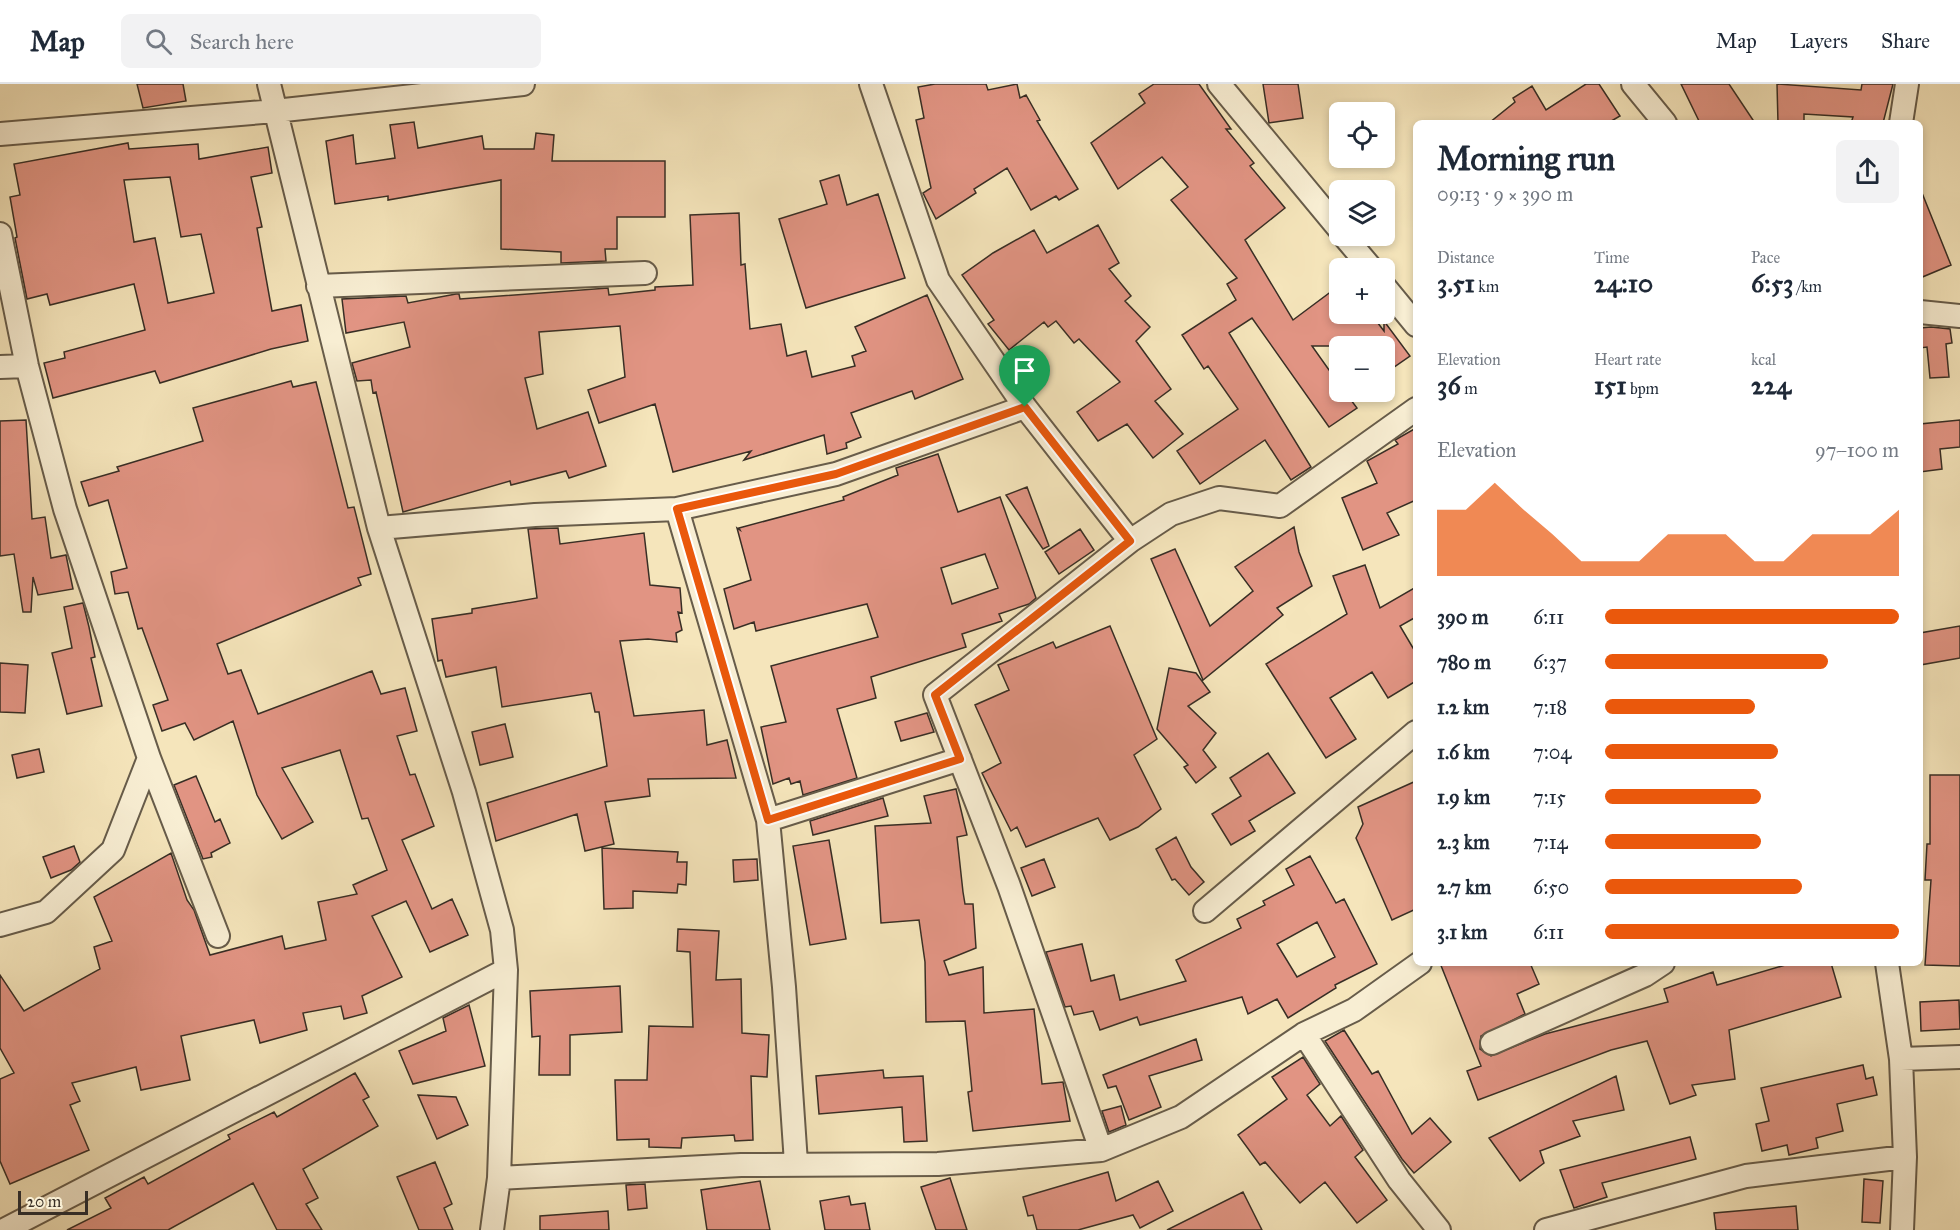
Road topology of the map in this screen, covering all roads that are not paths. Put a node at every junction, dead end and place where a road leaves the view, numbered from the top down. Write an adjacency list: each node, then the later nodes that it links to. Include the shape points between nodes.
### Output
1 (268, 84): 7 (street)
2 (523, 84): 7 (street)
3 (871, 84): 23 (street, via 938,280)
4 (1219, 84): 11 (street)
5 (1633, 84): 8 (street)
6 (1907, 84): 9 (street)
7 (275, 111): 10 (street); 16 (street)
8 (1663, 120)
9 (1901, 120)
10 (0, 134)
11 (1329, 217)
12 (0, 234): 21 (street)
13 (1352, 246): 14 (street)
14 (1363, 258)
15 (645, 273): 16 (street)
16 (318, 286): 26 (street)
17 (1395, 299): 20 (street)
18 (1923, 312): 19 (street)
19 (1960, 316)
20 (1413, 321)
21 (27, 366): 22 (street); 29 (street, via 65,509)
22 (0, 367)
23 (1025, 407): 25 (street, via 836,474); 27 (street)
24 (1413, 411): 27 (street, via 1280,506 1219,498 1171,514)
25 (677, 509): 26 (street, via 535,515); 31 (street)
26 (379, 528): 38 (street, via 489,878 502,930)
27 (1130, 541): 30 (street, via 935,695)
28 (1413, 735): 32 (street)
29 (149, 758): 33 (street, via 113,850 46,912); 34 (street)
30 (960, 759): 31 (street); 43 (street, via 1010,886)
31 (768, 820): 45 (street)
32 (1205, 910)
33 (0, 924)
34 (218, 936)
35 (1416, 966): 39 (street, via 1354,1010)
36 (1658, 966): 40 (street)
37 (1887, 966): 42 (street)
38 (506, 970): 46 (street); 47 (street)
39 (1304, 1034): 43 (street, via 1181,1117); 49 (street, via 1399,1180)
40 (1492, 1043)
41 (1960, 1057): 42 (street)
42 (1901, 1059): 44 (street)
43 (1101, 1150): 45 (street, via 938,1164)
44 (1905, 1158): 50 (street, via 1746,1176); 51 (street)
45 (796, 1163): 46 (street)
46 (499, 1178): 48 (street)
47 (4, 1230)
48 (492, 1230)
49 (1439, 1230)
50 (1546, 1230)
51 (1902, 1230)

